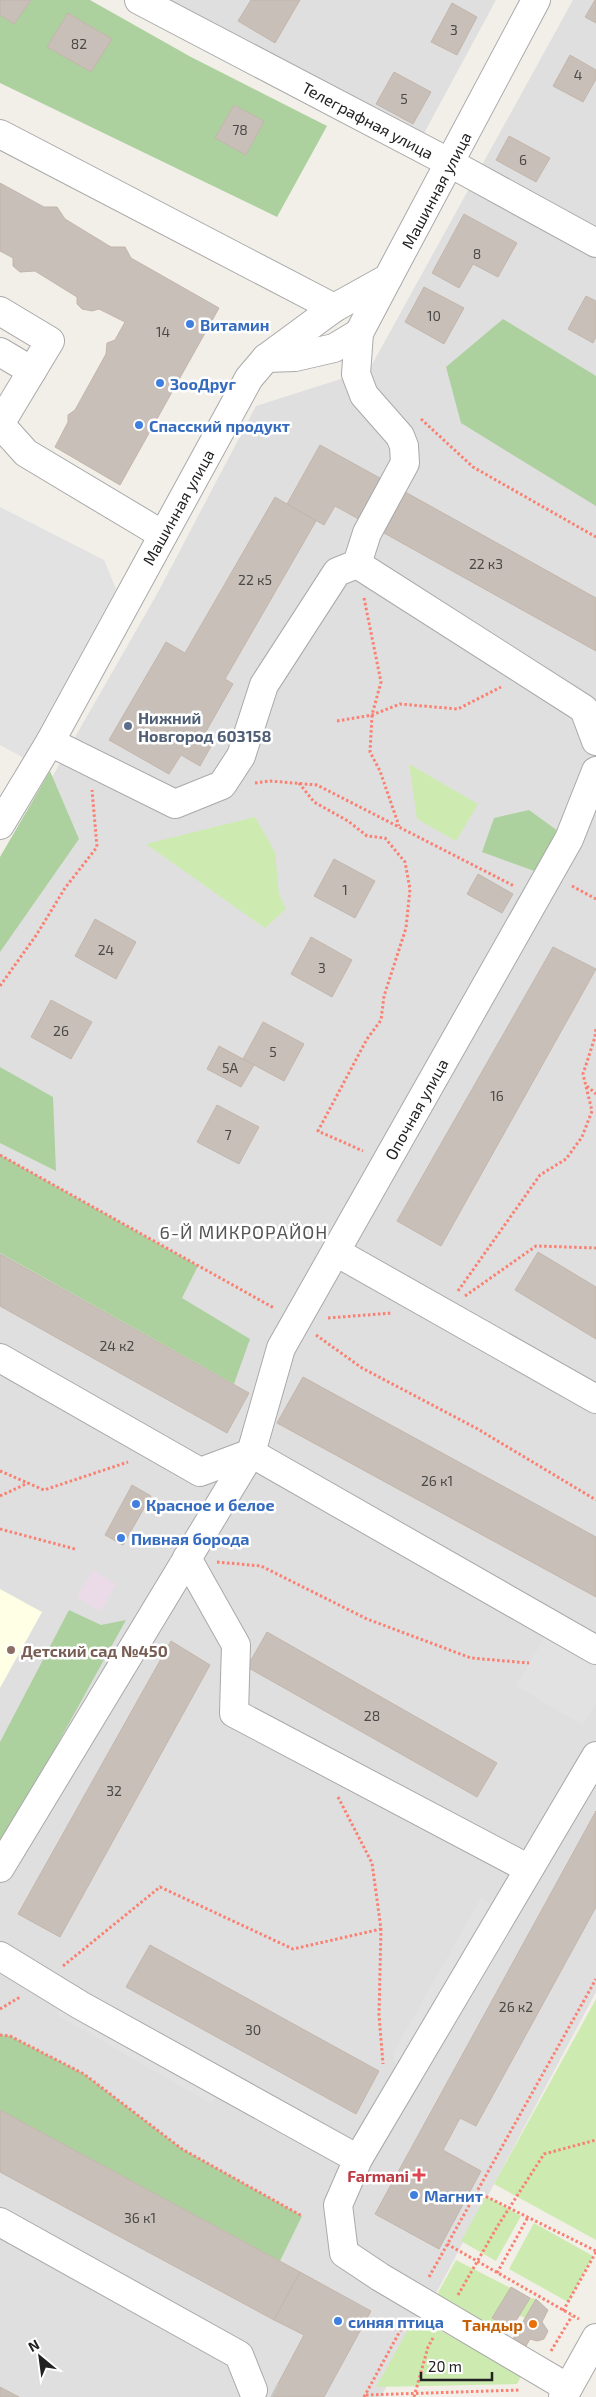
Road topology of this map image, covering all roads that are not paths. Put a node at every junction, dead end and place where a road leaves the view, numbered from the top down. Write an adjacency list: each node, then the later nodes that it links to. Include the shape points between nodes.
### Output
1 (139, 0): 4 (street, Телеграфная улица)
2 (536, 0): 4 (street, Машинная улица)
3 (0, 134): 7 (street)
4 (450, 163): 5 (street, Телеграфная улица); 6 (street, Машинная улица)
5 (596, 243)
6 (388, 278): 7 (street, Машинная улица); 9 (street)
7 (334, 308): 11 (street, Машинная улица)
8 (0, 311): 12 (street, via 50,341)
9 (358, 333): 11 (street, via 334,348 296,357); 15 (street, via 356,374 359,385 400,436 405,463 367,533)
10 (0, 352): 12 (street)
11 (266, 358): 14 (street, Машинная улица, via 249,378)
12 (32, 371): 13 (street)
13 (0, 424): 14 (street, via 26,454)
14 (163, 535): 17 (street, Машинная улица)
15 (357, 564): 16 (street, via 584,709); 17 (street, via 337,572 264,685 241,756 222,785 175,804)
16 (596, 741)
17 (50, 742): 19 (street, Машинная улица)
18 (596, 770): 20 (street, Опочная улица, via 569,838)
19 (0, 825)
20 (336, 1252): 22 (street); 23 (street, Опочная улица, via 282,1348)
21 (0, 1358): 23 (street, via 200,1472)
22 (596, 1398)
23 (251, 1453): 24 (street, Опочная улица); 25 (street)
24 (187, 1558): 27 (street, Опочная улица); 28 (street, via 236,1645 234,1713)
25 (596, 1650)
26 (596, 1756): 28 (street)
27 (0, 1868)
28 (529, 1869): 30 (street)
29 (0, 1956): 30 (street)
30 (358, 2159): 33 (street, via 338,2205 344,2253 539,2371)
31 (0, 2222): 34 (street, via 239,2355)
32 (590, 2342): 33 (street)
33 (565, 2393)
34 (258, 2394)

